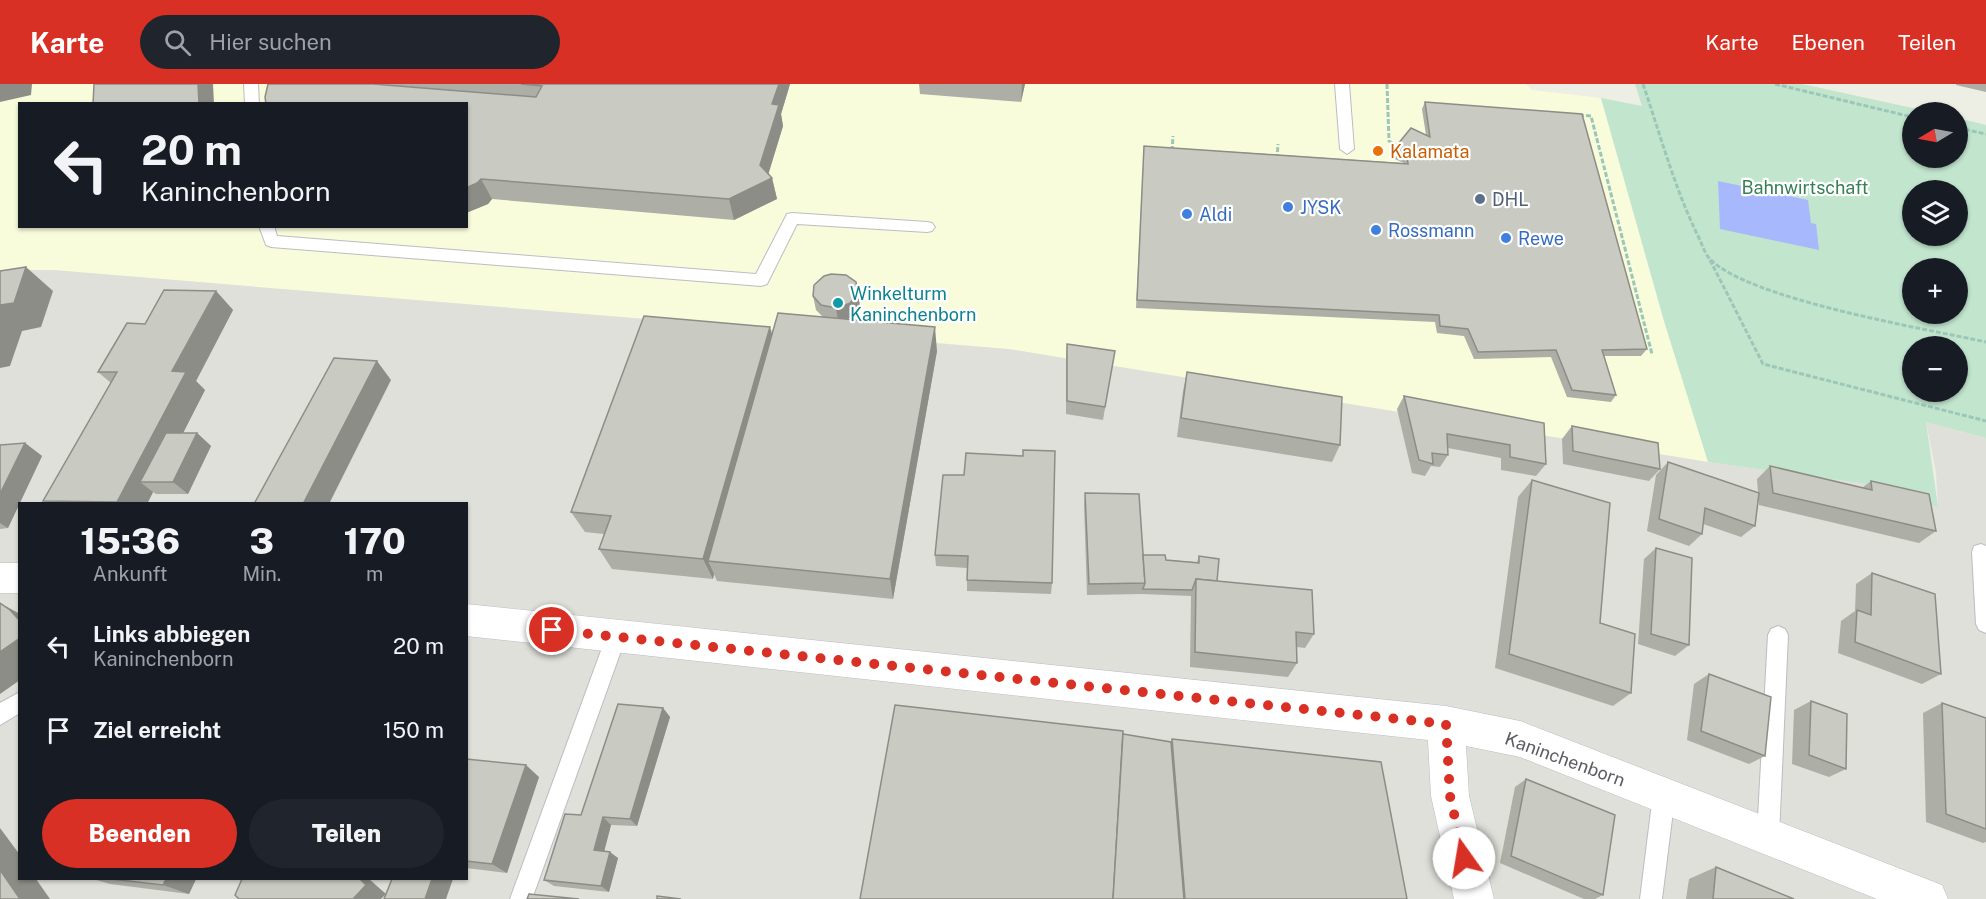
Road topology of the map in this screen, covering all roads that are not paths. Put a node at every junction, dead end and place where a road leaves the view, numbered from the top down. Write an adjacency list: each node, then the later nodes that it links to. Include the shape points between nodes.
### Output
1 (251, 84): 3 (lane)
2 (1342, 84): 4 (lane)
3 (252, 102)
4 (1347, 149)
5 (927, 227): 6 (lane, via 792,219 761,280 271,241)
6 (267, 228)
7 (1981, 552): 11 (lane)
8 (0, 578): 9 (street)
9 (18, 578)
10 (468, 620): 13 (street, Kaninchenborn)
11 (1986, 624)
12 (1778, 635): 18 (lane)
13 (616, 637): 16 (street, Kaninchenborn); 19 (lane)
14 (18, 703): 15 (lane)
15 (0, 715)
16 (1446, 724): 17 (street, Kaninchenborn, via 1520,739); 20 (street, via 1450,796)
17 (1664, 795): 18 (street, Kaninchenborn); 21 (lane)
18 (1768, 836): 22 (street, Kaninchenborn)
19 (521, 899)
20 (1474, 899)
21 (1651, 899)
22 (1928, 899)

